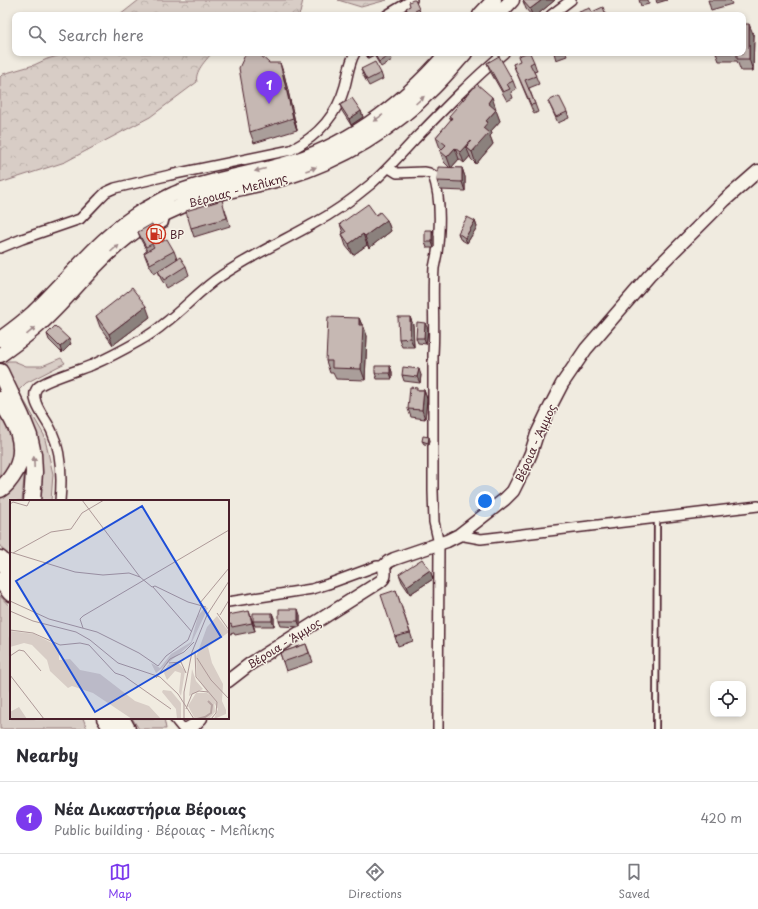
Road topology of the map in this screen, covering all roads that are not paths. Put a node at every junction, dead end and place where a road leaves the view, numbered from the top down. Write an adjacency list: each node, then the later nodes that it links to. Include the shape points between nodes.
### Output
1 (412, 0): 5 (street)
2 (494, 0): 6 (main road)
3 (512, 0): 7 (main road)
4 (571, 0): 8 (street)
5 (392, 12)
6 (483, 12)
7 (501, 12)
8 (556, 12)
9 (352, 56): 15 (street, via 339,102 333,112 323,127 291,150 115,188 106,192 80,219)
10 (444, 56): 16 (main road, Βέροιας - Μελίκης, one-way to 16, via 412,91 384,114 337,143 281,165 186,190 138,214 102,242 33,313)
11 (461, 56): 17 (main road, Βέροιας - Μελίκης, one-way to 11, via 41,323 100,261 125,239 141,234 167,212 190,202 291,176 356,147 407,112 434,88)
12 (501, 56): 13 (street, via 453,100)
13 (389, 168): 22 (street, via 335,211 206,286 165,324 140,340 92,365 36,388 34,399 57,443 62,485); 26 (street, via 397,173 424,172 433,175 438,195 439,226 433,298 433,490 434,522)
14 (758, 171): 25 (street, Βέροια - Άμμος, via 725,200 649,276 586,349 562,384 548,411 513,491)
15 (0, 248)
16 (0, 339)
17 (0, 355)
18 (0, 372): 21 (highway, one-way to 18, via 34,454 21,416)
19 (0, 400): 20 (highway, via 15,424 21,440 19,464 13,476)
20 (0, 489)
21 (32, 500)
22 (60, 500)
23 (758, 506): 24 (street)
24 (657, 519): 25 (street, via 481,539); 41 (lane)
25 (459, 535): 26 (street, Βέροια - Άμμος)
26 (439, 544): 28 (street, Βέροια - Άμμος, via 394,559); 40 (street)
27 (0, 559): 29 (highway)
28 (384, 566): 32 (street, via 377,566 312,589); 33 (street, Βέροια - Άμμος, via 385,576 378,583 250,664)
29 (10, 571)
30 (0, 580): 31 (highway)
31 (10, 591)
32 (229, 602)
33 (229, 680)
34 (106, 719): 38 (highway)
35 (122, 719): 39 (highway)
36 (176, 719): 37 (street)
37 (192, 726)
38 (112, 729)
39 (128, 729)
40 (438, 729)
41 (656, 729)

